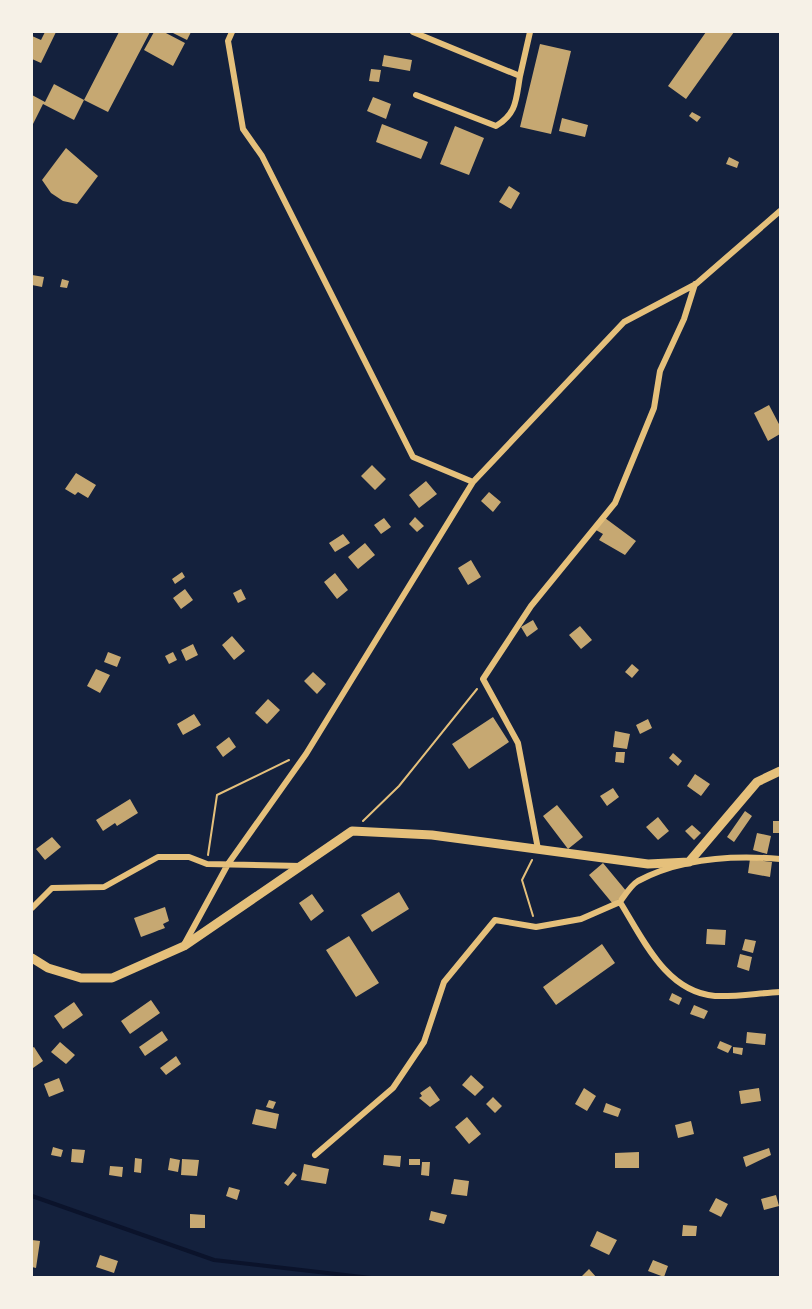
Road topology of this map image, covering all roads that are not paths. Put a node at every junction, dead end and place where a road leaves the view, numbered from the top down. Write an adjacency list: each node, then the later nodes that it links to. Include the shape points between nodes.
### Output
1 (232, 32): 8 (street, via 228,41 243,129 262,156 413,457)
2 (413, 32): 4 (street)
3 (530, 32): 4 (street)
4 (520, 76): 5 (street, via 509,119 496,126)
5 (416, 95)
6 (780, 211): 7 (street)
7 (696, 284): 8 (street, via 624,322); 10 (street, via 660,371 654,408 615,503 531,606 483,679 518,743)
8 (473, 482): 13 (street, via 306,754)
9 (780, 771): 12 (street, via 757,782)
10 (538, 849): 12 (street, via 648,864); 14 (street, via 432,834 352,831)
11 (780, 859): 12 (street, via 746,856)
12 (689, 862): 15 (street, via 636,882)
13 (228, 864): 14 (street); 16 (street, via 207,864 189,856 158,857 104,887 52,888); 17 (street)
14 (301, 866): 17 (street)
15 (620, 902): 19 (street, via 666,972 686,987 714,996); 20 (street, via 581,919 536,927 495,920 444,982 424,1042 393,1088)
16 (32, 908)
17 (184, 946): 18 (street, via 112,978 81,978 48,968)
18 (32, 958)
19 (780, 992)
20 (315, 1155)

